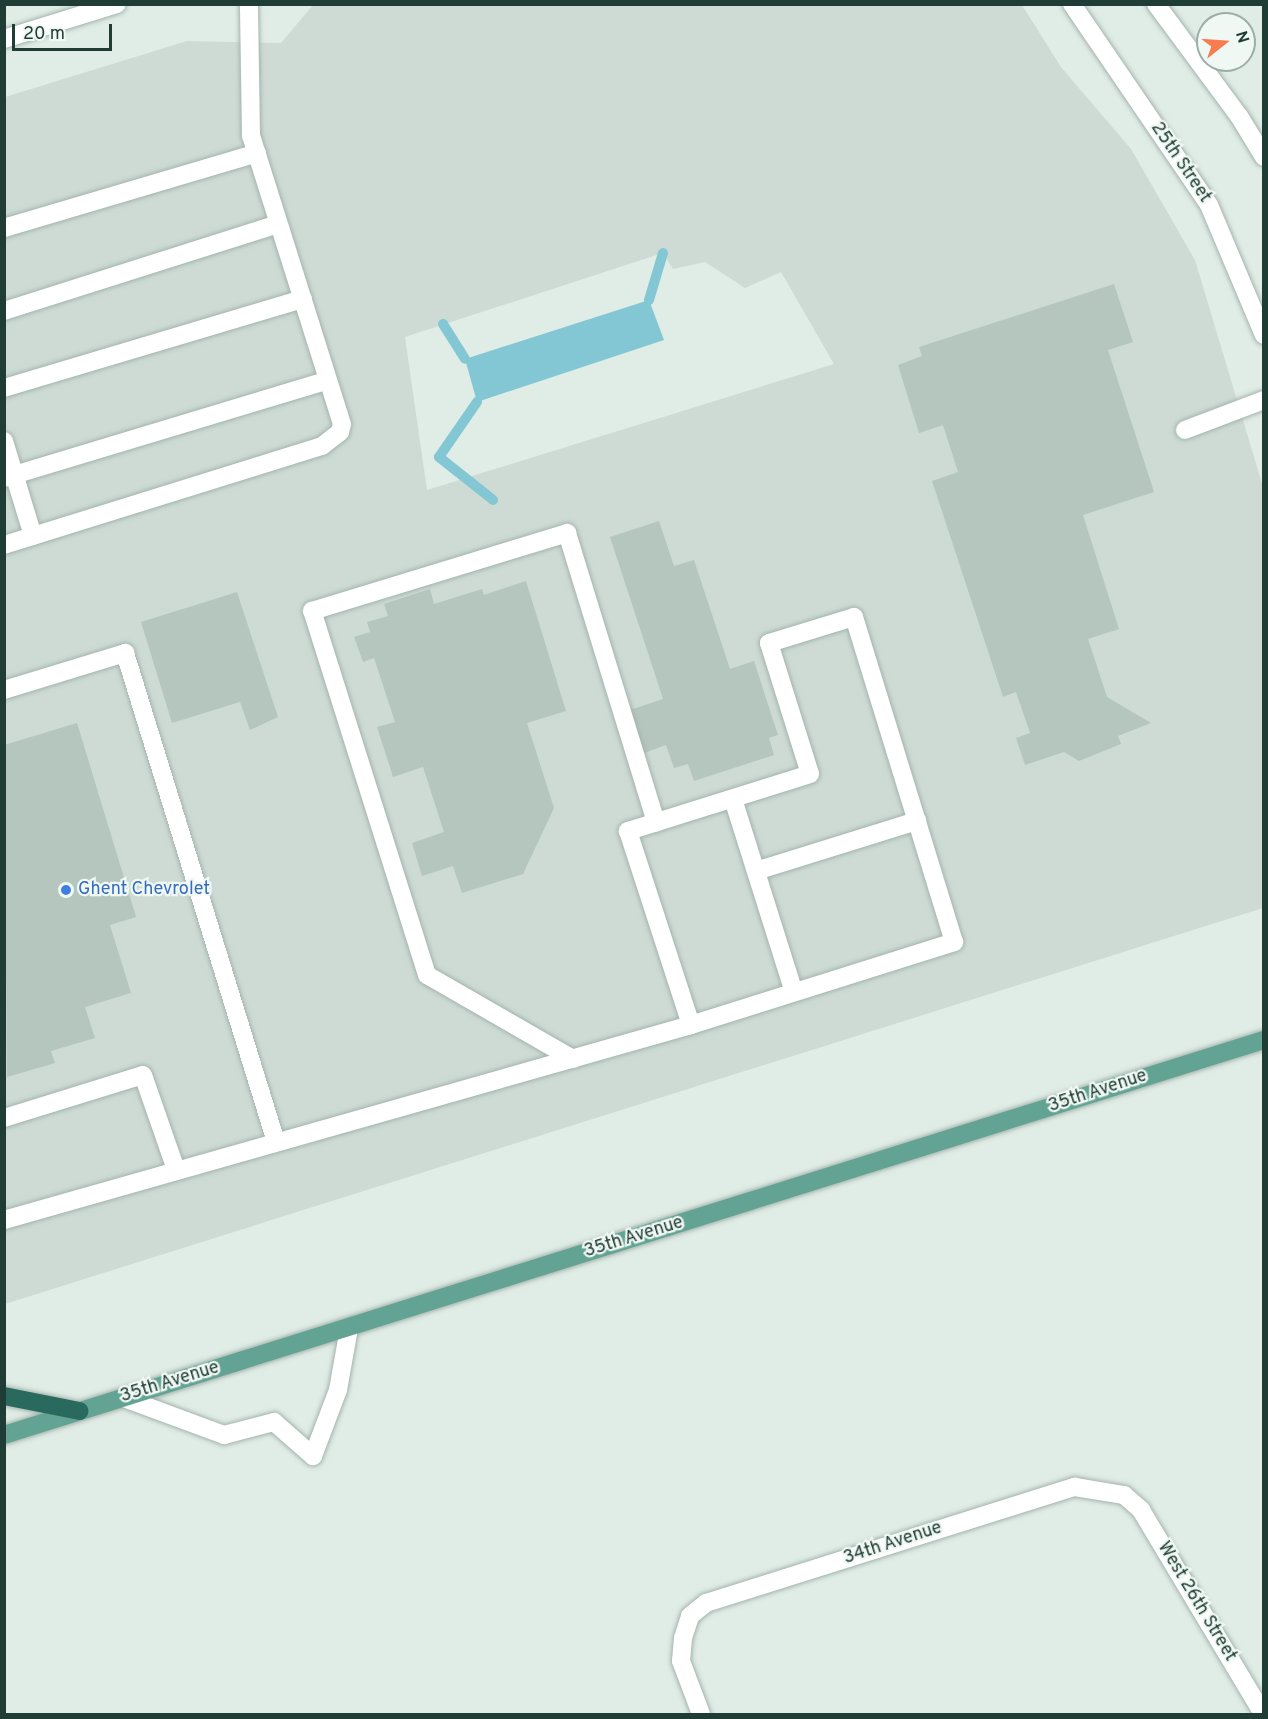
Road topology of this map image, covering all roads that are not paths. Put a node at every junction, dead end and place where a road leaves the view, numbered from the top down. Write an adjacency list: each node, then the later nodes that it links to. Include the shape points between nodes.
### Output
1 (117, 4): 5 (street)
2 (249, 4): 6 (street, via 251,136)
3 (1072, 4): 12 (street, 25th Street, via 1209,205)
4 (1156, 4): 7 (street, via 1244,123)
5 (4, 39)
6 (256, 153): 8 (street); 9 (street)
7 (1263, 157)
8 (279, 224): 10 (street); 11 (street)
9 (4, 228)
10 (303, 299): 13 (street); 14 (street)
11 (4, 310)
12 (1263, 335)
13 (328, 380): 18 (street); 19 (street, via 342,424 334,438 322,446)
14 (4, 388)
15 (1263, 400): 16 (street)
16 (1185, 430)
17 (4, 441): 18 (street)
18 (10, 477): 19 (street)
19 (33, 536): 20 (street)
20 (4, 545)
21 (4, 690): 31 (street, via 125,653)
22 (733, 799): 23 (street, via 810,774 769,643 854,617); 24 (street); 25 (street)
23 (917, 821): 25 (street); 26 (street, via 954,942)
24 (656, 823): 27 (street, via 628,831); 29 (street, via 567,533 312,611 427,975)
25 (756, 871): 26 (street)
26 (794, 992): 27 (street)
27 (691, 1025): 29 (street)
28 (1263, 1040): 34 (main road, 35th Avenue)
29 (573, 1059): 31 (street)
30 (4, 1118): 32 (street, via 143,1075)
31 (276, 1142): 32 (street)
32 (176, 1170): 33 (street)
33 (4, 1220)
34 (349, 1328): 36 (main road, 35th Avenue); 36 (street, via 338,1389 313,1456 274,1422 224,1435)
35 (4, 1396): 37 (highway)
36 (124, 1398): 37 (main road, 35th Avenue)
37 (80, 1412): 38 (main road, 35th Avenue)
38 (4, 1435)
39 (1124, 1495): 40 (street, 34th Avenue, via 1075,1487 706,1604 690,1616 681,1661); 41 (street, West 26th Street, via 1141,1510)
40 (701, 1714)
41 (1263, 1714)

